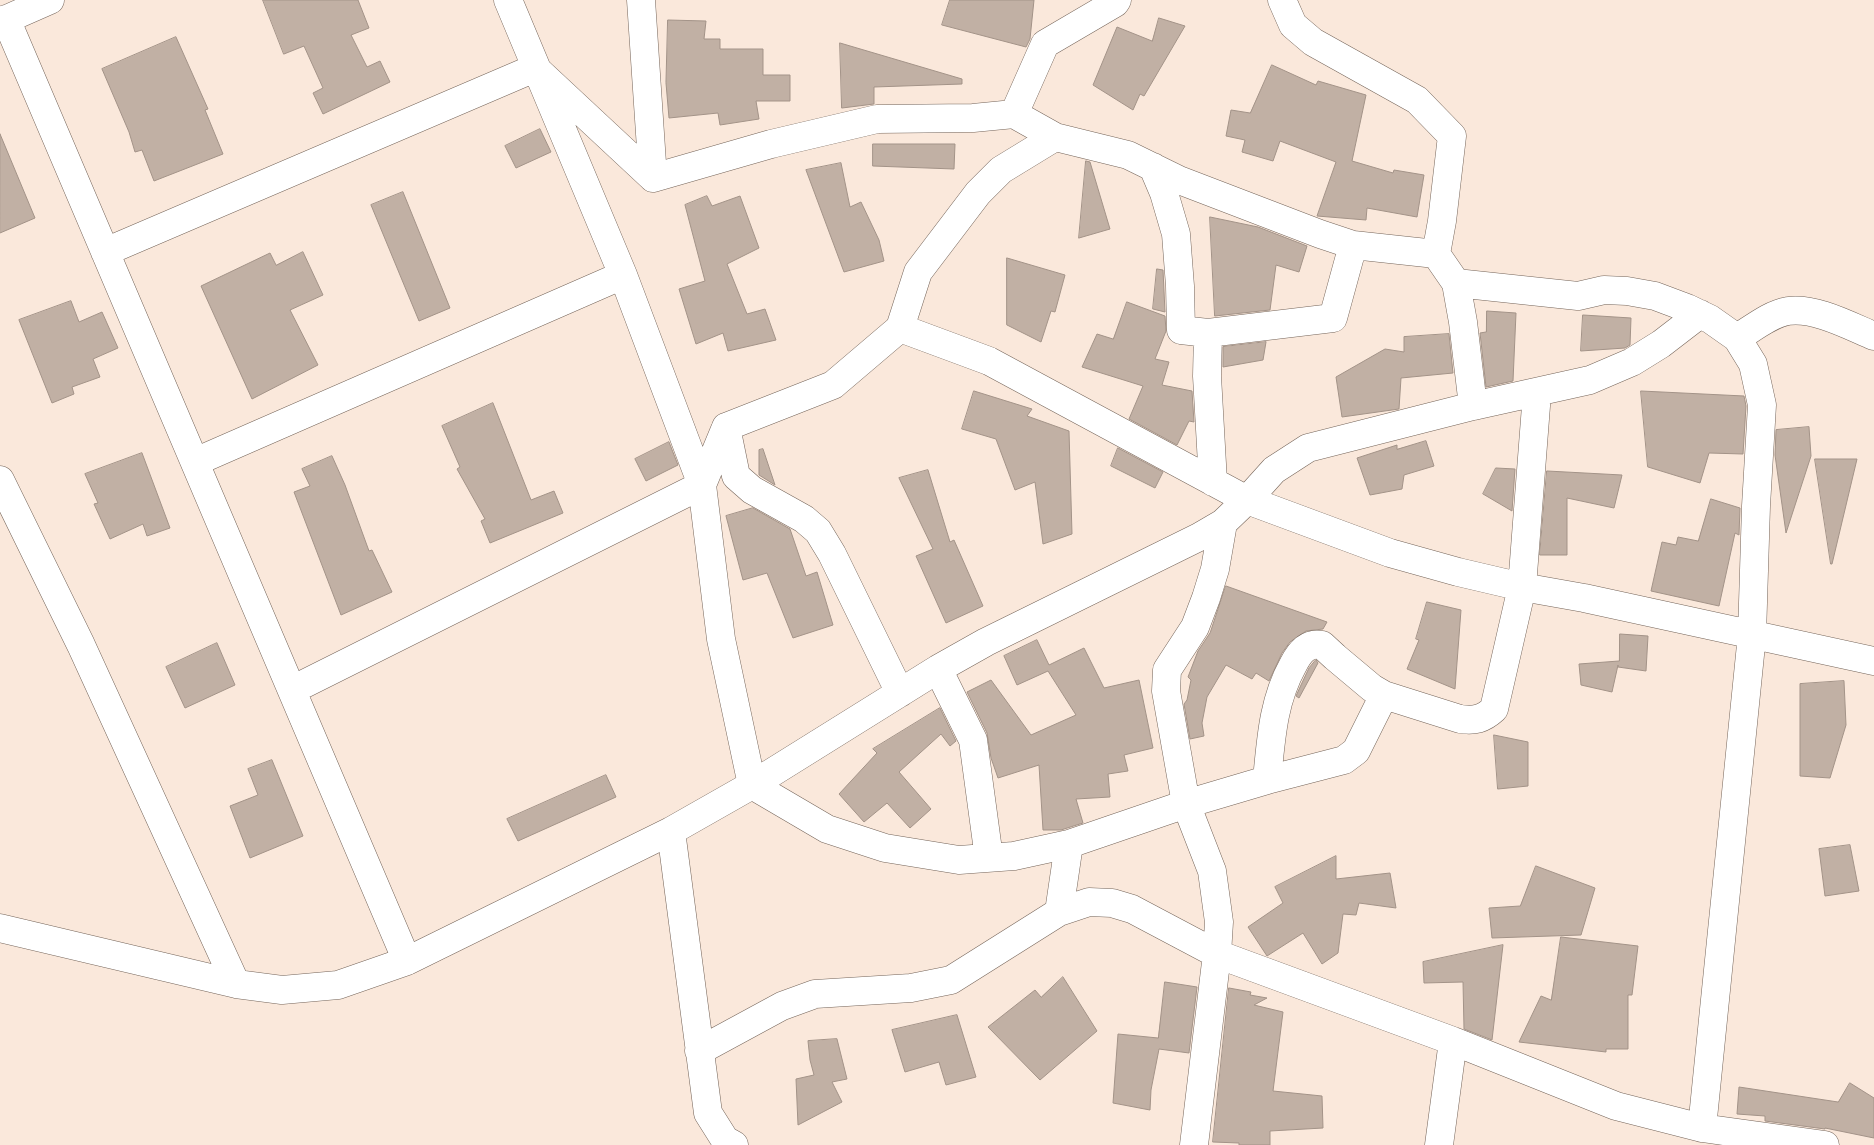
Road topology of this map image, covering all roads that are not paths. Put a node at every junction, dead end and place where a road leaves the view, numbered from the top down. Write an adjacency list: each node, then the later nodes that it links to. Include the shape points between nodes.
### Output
1 (50, 0): 6 (street)
2 (508, 0): 7 (street)
3 (640, 0): 11 (street)
4 (1117, 0): 8 (street, via 1045,44)
5 (1282, 0): 14 (street, via 1293,25 1313,42 1417,100 1452,136)
6 (3, 20): 13 (street)
7 (535, 68): 11 (street); 13 (street); 15 (street)
8 (1014, 114): 9 (street); 11 (street, via 973,118 877,119 772,144)
9 (1055, 137): 10 (street, via 1128,155); 18 (street, via 1002,170 978,193 918,272)
10 (1153, 167): 12 (street, via 1179,180); 19 (street, via 1176,234 1181,330)
11 (653, 178)
12 (1353, 244): 14 (street); 19 (street, via 1333,318)
13 (105, 252): 25 (street)
14 (1436, 254): 16 (street)
15 (623, 275): 25 (street); 28 (street)
16 (1456, 283): 17 (street, via 1578,296 1604,290 1628,291 1655,296); 23 (street, via 1464,322)
17 (1700, 314): 21 (street); 22 (street, via 1632,362 1590,380)
18 (900, 328): 24 (street, via 833,385); 27 (street, via 989,361)
19 (1208, 333): 27 (street)
20 (1874, 336): 21 (street, via 1811,312 1788,311)
21 (1737, 338): 32 (street, via 1753,364 1762,405)
22 (1537, 393): 23 (street); 31 (street)
23 (1473, 406): 29 (street, via 1308,448 1274,470)
24 (726, 427): 28 (street); 36 (street, via 736,476 752,490 818,531)
25 (195, 462): 35 (street)
26 (0, 480): 48 (street)
27 (1213, 482): 29 (street)
28 (702, 485): 35 (street); 39 (street, via 721,639)
29 (1247, 500): 30 (street); 31 (street, via 1390,553)
30 (1223, 523): 34 (street); 40 (street, via 1215,569 1195,627 1167,670 1166,691)
31 (1522, 588): 32 (street, via 1584,598); 37 (street, via 1494,709 1486,717 1460,719)
32 (1752, 635): 33 (street); 51 (street)
33 (1874, 661)
34 (938, 669): 36 (street); 43 (street, via 973,740)
35 (292, 690): 47 (street)
36 (900, 693): 39 (street)
37 (1384, 695): 38 (street, via 1356,751 1344,760); 38 (street, via 1342,664 1322,644 1309,645 1298,654 1283,683 1275,712)
38 (1266, 780): 40 (street)
39 (752, 785): 41 (street); 43 (street, via 827,829 885,848 959,860)
40 (1186, 804): 42 (street); 46 (street, via 1212,871 1219,922)
41 (671, 831): 47 (street); 50 (street)
42 (1068, 844): 43 (street); 44 (street)
43 (989, 858)
44 (1059, 912): 46 (street, via 1089,902 1112,903 1132,909); 50 (street, via 951,980 911,988 815,994 782,1006)
45 (0, 928): 48 (street)
46 (1217, 954): 49 (street); 53 (street)
47 (407, 962): 48 (street, via 338,985 282,990)
48 (236, 984)
49 (1453, 1041): 51 (street, via 1616,1106); 54 (street)
50 (699, 1051): 52 (street, via 708,1114 725,1140)
51 (1702, 1128): 55 (street)
52 (734, 1145)
53 (1194, 1145)
54 (1439, 1145)
55 (1825, 1145)

